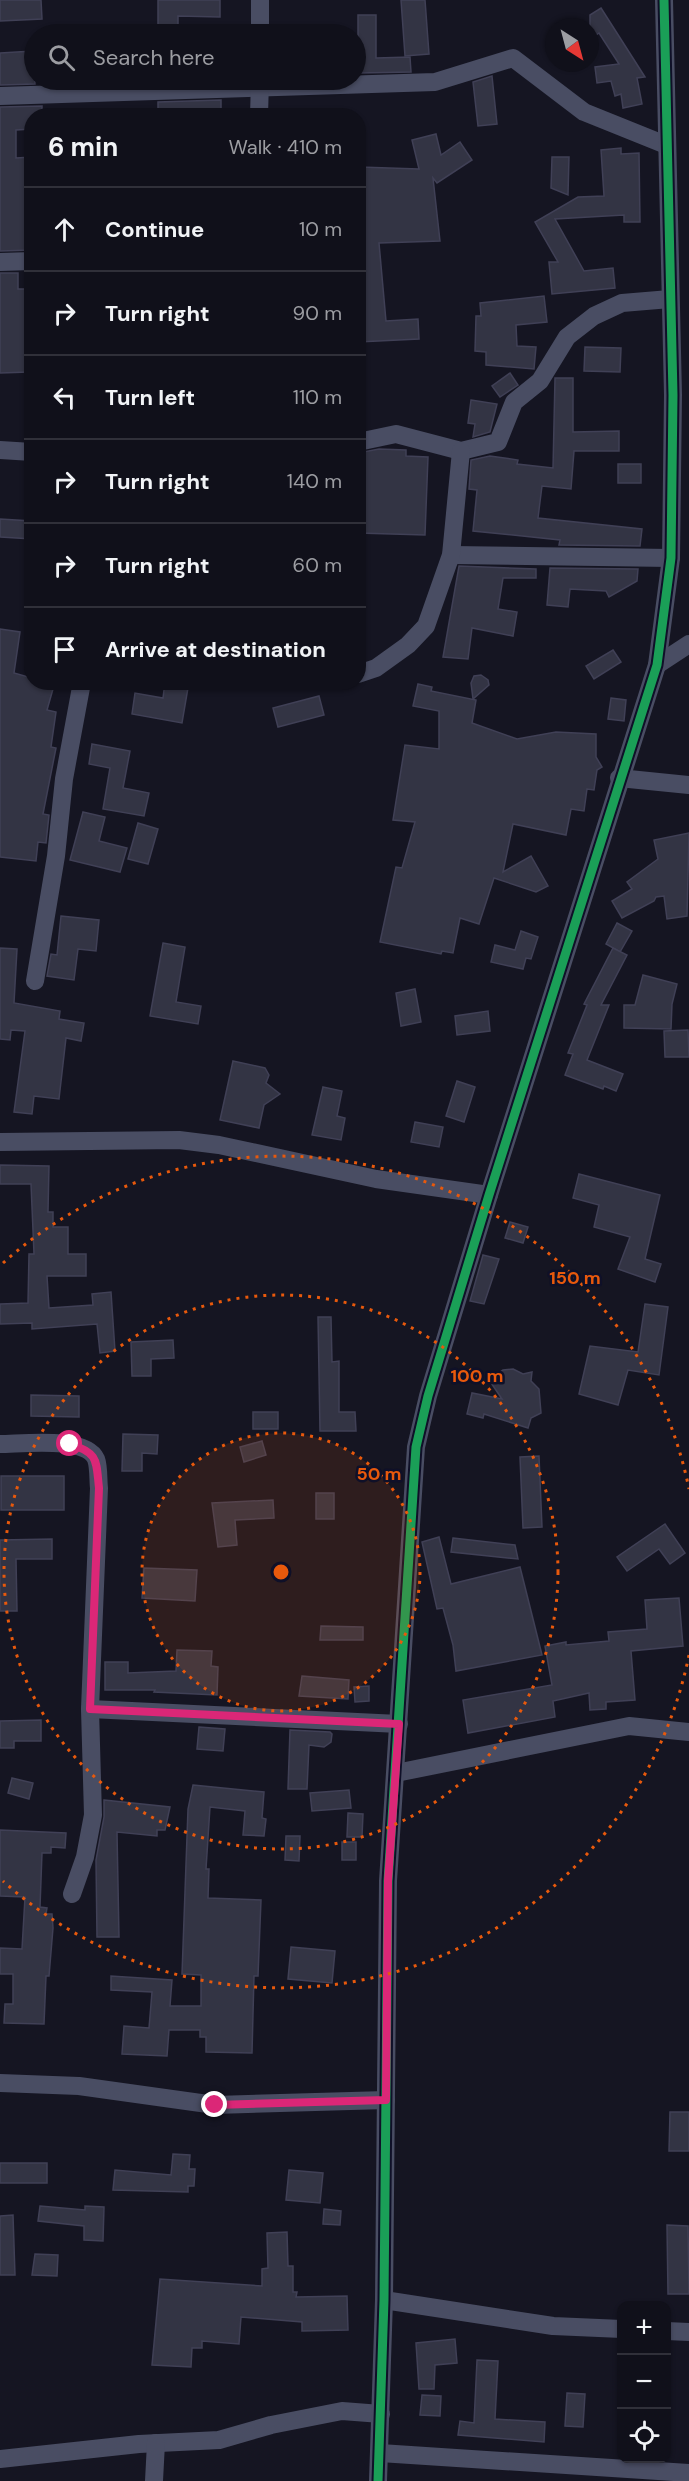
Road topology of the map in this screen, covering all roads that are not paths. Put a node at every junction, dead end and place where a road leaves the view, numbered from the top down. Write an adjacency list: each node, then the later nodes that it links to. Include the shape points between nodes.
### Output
1 (260, 0): 3 (street)
2 (664, 0): 9 (street)
3 (260, 24)
4 (366, 83): 9 (street, via 435,82 513,58 584,112)
5 (130, 90): 7 (street)
6 (260, 90): 8 (street)
7 (0, 96)
8 (259, 108)
9 (666, 145): 12 (street)
10 (24, 261): 11 (street)
11 (0, 262)
12 (670, 299): 13 (street); 16 (street, via 622,303 594,316 567,338 540,381 514,402 498,442)
13 (681, 394): 19 (street)
14 (366, 440): 16 (street, via 396,434)
15 (0, 450): 17 (street)
16 (461, 451): 18 (street)
17 (24, 452)
18 (451, 555): 19 (street); 22 (street, via 426,626 408,645)
19 (671, 558): 21 (street)
20 (689, 644): 21 (street)
21 (657, 665): 24 (street)
22 (366, 671)
23 (81, 690): 26 (street)
24 (619, 778): 25 (street); 28 (street)
25 (689, 785)
26 (35, 981)
27 (0, 1142): 28 (street, via 179,1140 376,1179)
28 (489, 1195): 31 (street, via 416,1447)
29 (0, 1444): 30 (street, via 70,1444 87,1449 96,1459 99,1488)
30 (90, 1709): 31 (street); 34 (street, via 93,1815 85,1857)
31 (399, 1724): 33 (street)
32 (689, 1732): 33 (street, via 629,1726)
33 (396, 1773): 36 (street, via 388,1881)
34 (72, 1894)
35 (0, 2083): 36 (street, via 80,2086 215,2105)
36 (386, 2100): 37 (street)
37 (384, 2300): 38 (street, via 553,2326); 41 (street)
38 (617, 2329)
39 (671, 2331): 40 (street)
40 (689, 2332)
41 (381, 2414): 42 (street, via 330,2412 219,2440); 43 (street)
42 (156, 2443): 44 (street); 47 (street)
43 (380, 2453): 46 (street); 48 (street)
44 (0, 2459)
45 (689, 2473): 46 (street)
46 (546, 2474)
47 (154, 2481)
48 (378, 2481)

